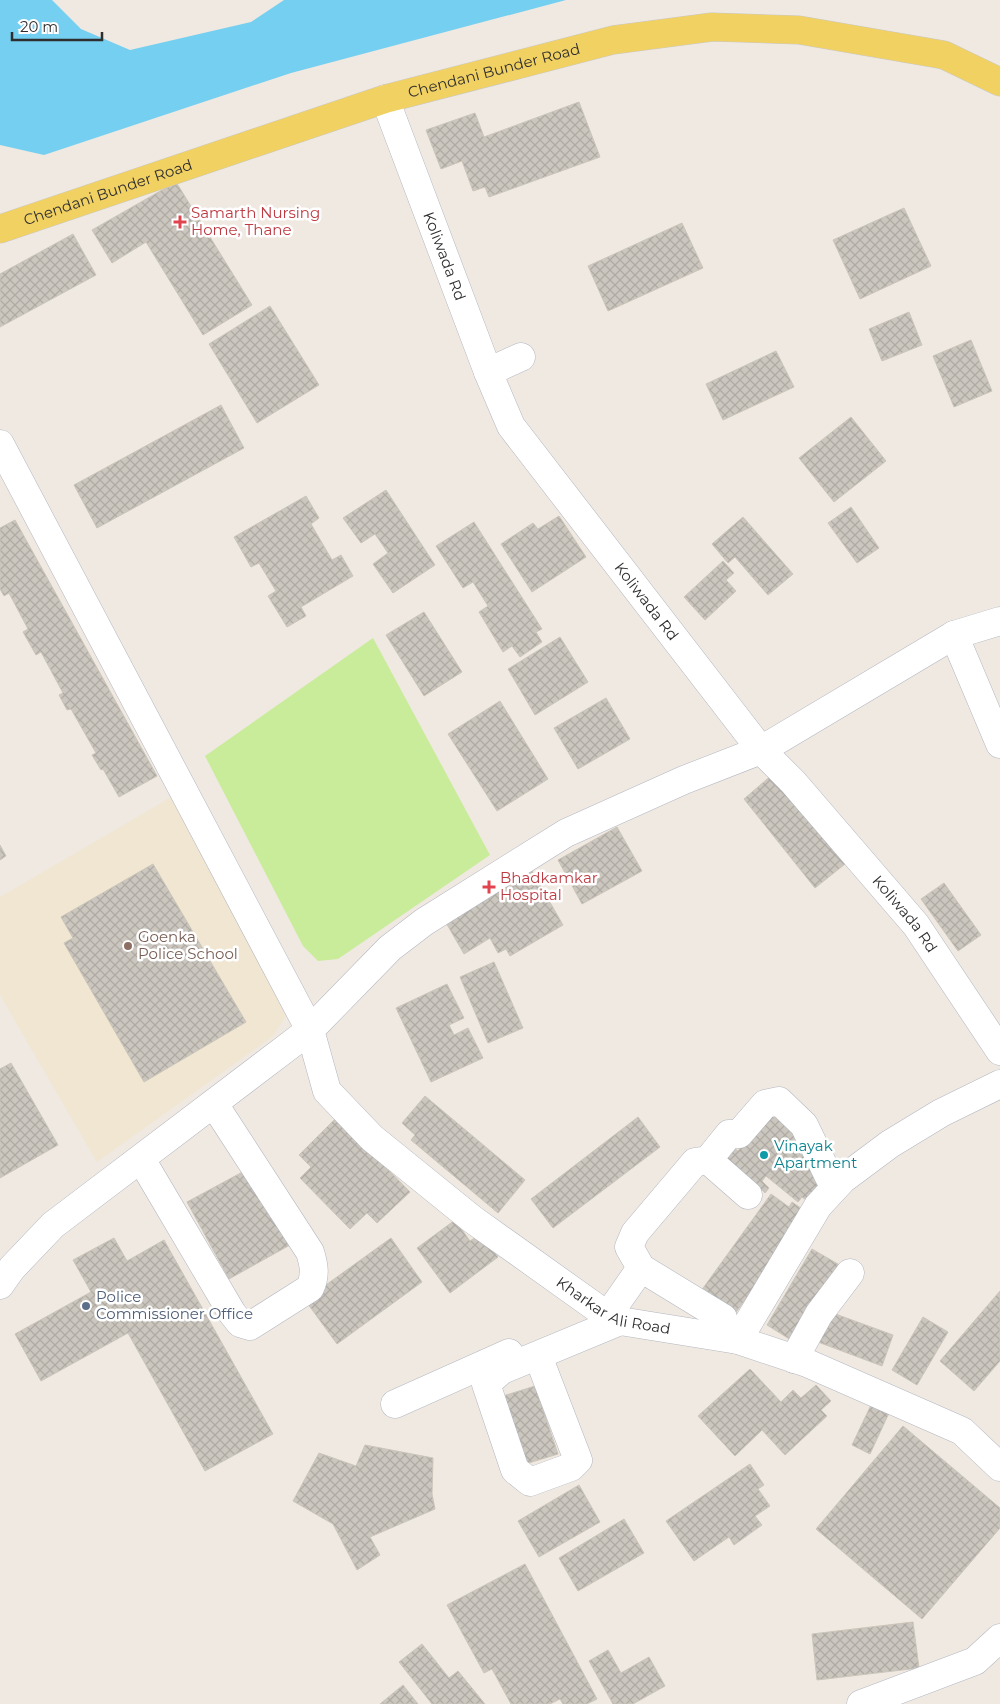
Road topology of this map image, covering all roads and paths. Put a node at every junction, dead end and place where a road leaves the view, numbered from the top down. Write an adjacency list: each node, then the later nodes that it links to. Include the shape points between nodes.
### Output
1 (1000, 82): 2 (main road, Chendani Bunder Road, via 944,55 799,30 712,27 613,40)
2 (385, 98): 3 (main road, Chendani Bunder Road); 5 (street, Koliwada Rd)
3 (0, 229)
4 (521, 357): 5 (street)
5 (488, 372): 10 (street, Koliwada Rd, via 511,426)
6 (0, 444): 11 (street, Kharkar Ali Road)
7 (1000, 621): 8 (street)
8 (954, 636): 9 (street); 10 (street)
9 (1000, 744)
10 (761, 750): 11 (street, via 684,780 566,833 403,937); 12 (street, Koliwada Rd, via 793,782 916,925)
11 (310, 1030): 14 (street); 22 (street, Kharkar Ali Road, via 327,1091 372,1138 472,1219)
12 (1000, 1051)
13 (1000, 1084): 23 (street, via 941,1113 890,1144 843,1179 818,1206)
14 (214, 1104): 15 (street); 15 (street, via 310,1252 314,1278 310,1288 250,1326 240,1323)
15 (141, 1159): 21 (street, via 53,1225)
16 (708, 1160): 17 (street, via 729,1134 739,1134 765,1104 779,1101 804,1125); 18 (street); 19 (street, via 695,1162 635,1233 629,1247)
17 (829, 1177)
18 (748, 1195)
19 (641, 1268): 22 (street); 23 (street)
20 (850, 1273): 25 (street, via 819,1314)
21 (0, 1285)
22 (608, 1314): 23 (street, Kharkar Ali Road); 24 (street); 26 (street, via 578,1322)
23 (731, 1329): 25 (street, Kharkar Ali Road)
24 (538, 1356)
25 (794, 1359): 27 (street, Kharkar Ali Road, via 962,1431)
26 (395, 1404)
27 (1000, 1467)
28 (1000, 1638): 29 (street, via 975,1661)
29 (862, 1704)

